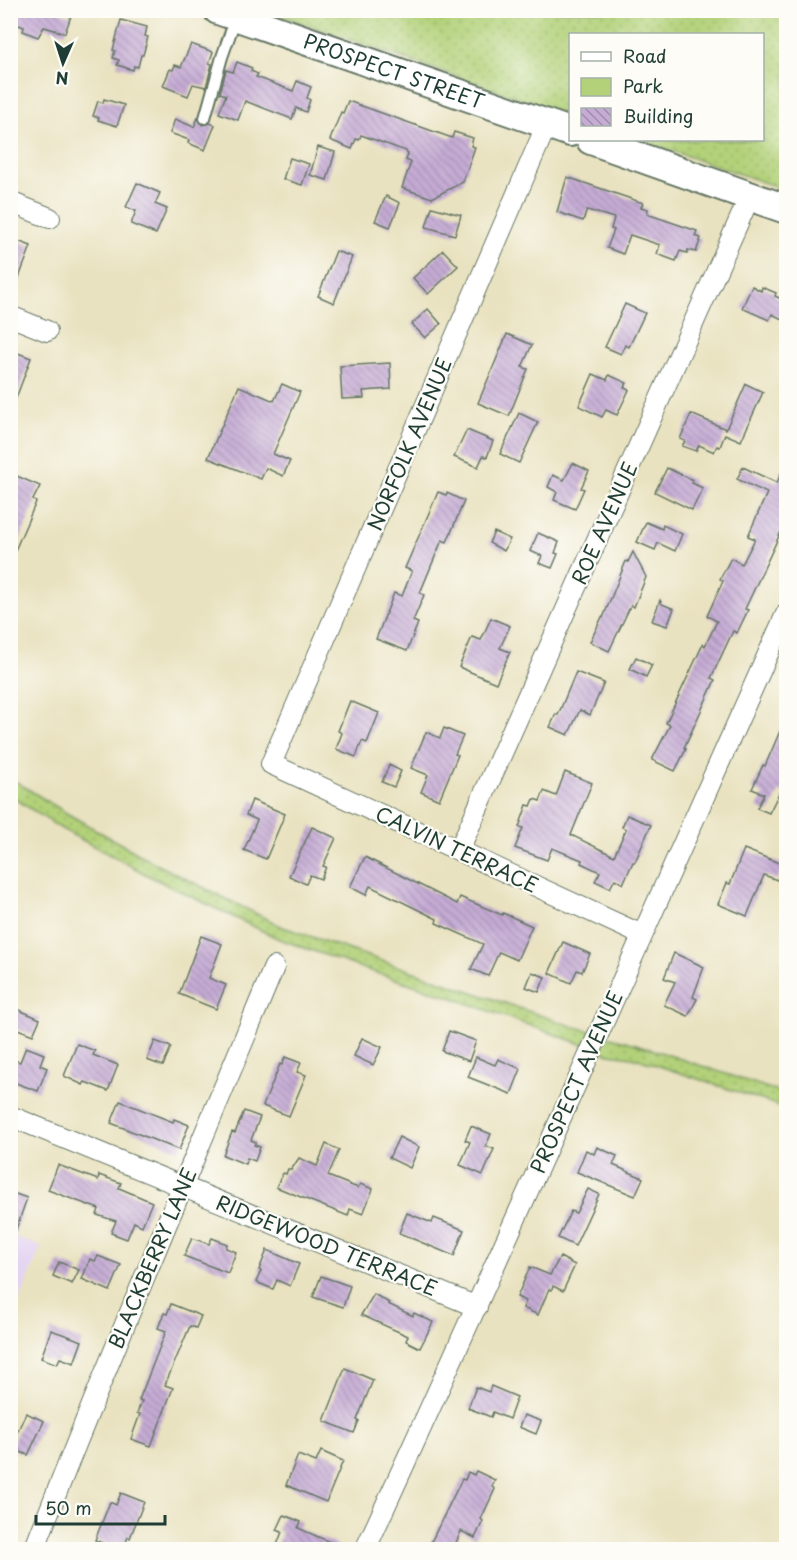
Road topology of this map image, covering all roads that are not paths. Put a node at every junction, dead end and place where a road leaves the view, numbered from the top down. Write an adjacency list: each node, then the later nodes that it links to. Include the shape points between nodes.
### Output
1 (227, 14): 2 (lane); 3 (main road, PROSPECT STREET)
2 (205, 118)
3 (559, 128): 12 (street, NORFOLK AVENUE)
4 (594, 141): 5 (main road)
5 (750, 196): 7 (main road); 13 (street, ROE AVENUE)
6 (10, 202): 8 (street)
7 (786, 209)
8 (50, 218)
9 (10, 316): 10 (street)
10 (47, 331)
11 (786, 614): 14 (street, PROSPECT AVENUE)
12 (271, 764): 13 (street, CALVIN TERRACE)
13 (459, 850): 14 (street, CALVIN TERRACE)
14 (642, 934): 18 (street, PROSPECT AVENUE)
15 (274, 967): 17 (street, BLACKBERRY LANE)
16 (10, 1116): 17 (street, RIDGEWOOD TERRACE)
17 (183, 1187): 18 (street, RIDGEWOOD TERRACE); 19 (street, BLACKBERRY LANE, via 97,1388)
18 (477, 1307): 20 (street, PROSPECT AVENUE)
19 (34, 1550)
20 (365, 1550)

